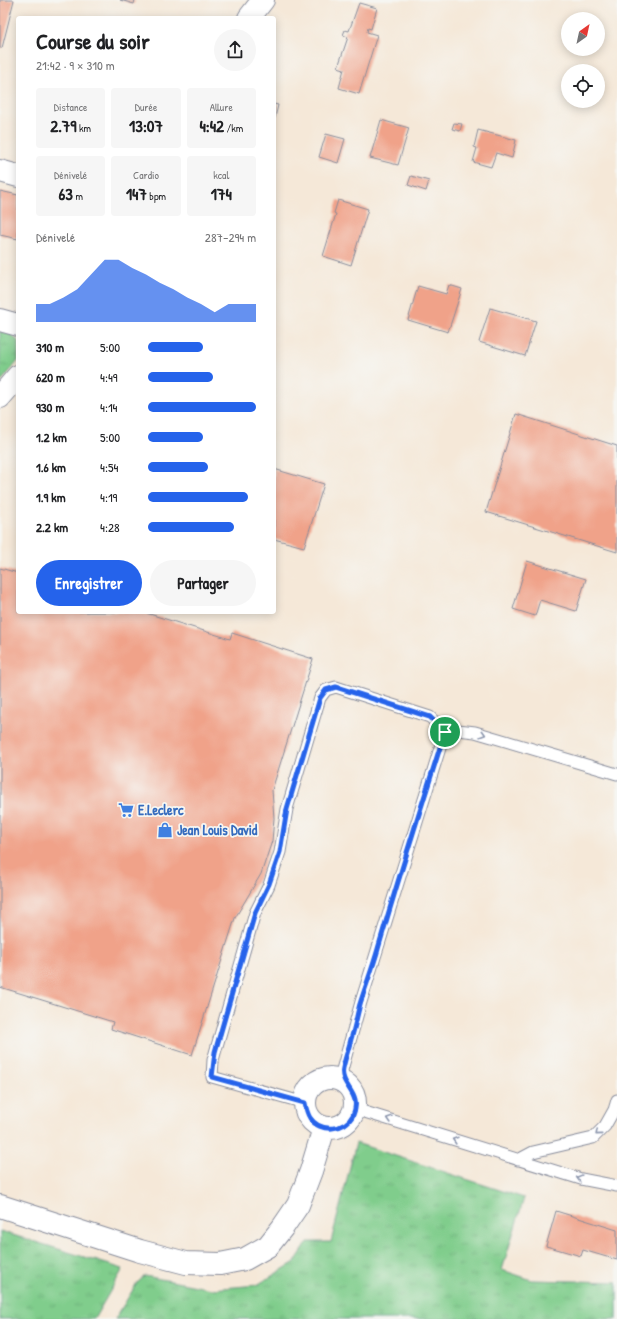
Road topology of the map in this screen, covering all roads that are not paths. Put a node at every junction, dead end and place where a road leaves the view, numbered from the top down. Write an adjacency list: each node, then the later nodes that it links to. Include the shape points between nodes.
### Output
1 (263, 0): 2 (street)
2 (251, 16)
3 (0, 171): 4 (street)
4 (16, 175)
5 (0, 320): 6 (street)
6 (16, 324)
7 (16, 378): 8 (street)
8 (0, 397)
9 (445, 732): 10 (lane, one-way to 10, via 476,732); 11 (lane, via 361,1002 342,1070); 13 (lane, via 430,717 336,687 326,690 320,698 287,809 280,852 255,913 215,1052 212,1077)
10 (617, 774)
11 (344, 1082): 13 (street, via 337,1079 315,1083 306,1096); 14 (street, via 353,1094)
12 (617, 1100): 16 (lane, one-way to 16, via 605,1126 593,1138 533,1152)
13 (305, 1103): 15 (street, via 310,1119)
14 (355, 1109): 15 (street, via 340,1127); 16 (lane, one-way to 14)
15 (324, 1128): 18 (street, via 298,1205 268,1246 245,1259 220,1264 186,1263 140,1251)
16 (518, 1160): 17 (lane, one-way to 16, via 581,1179)
17 (617, 1186)
18 (0, 1206)

